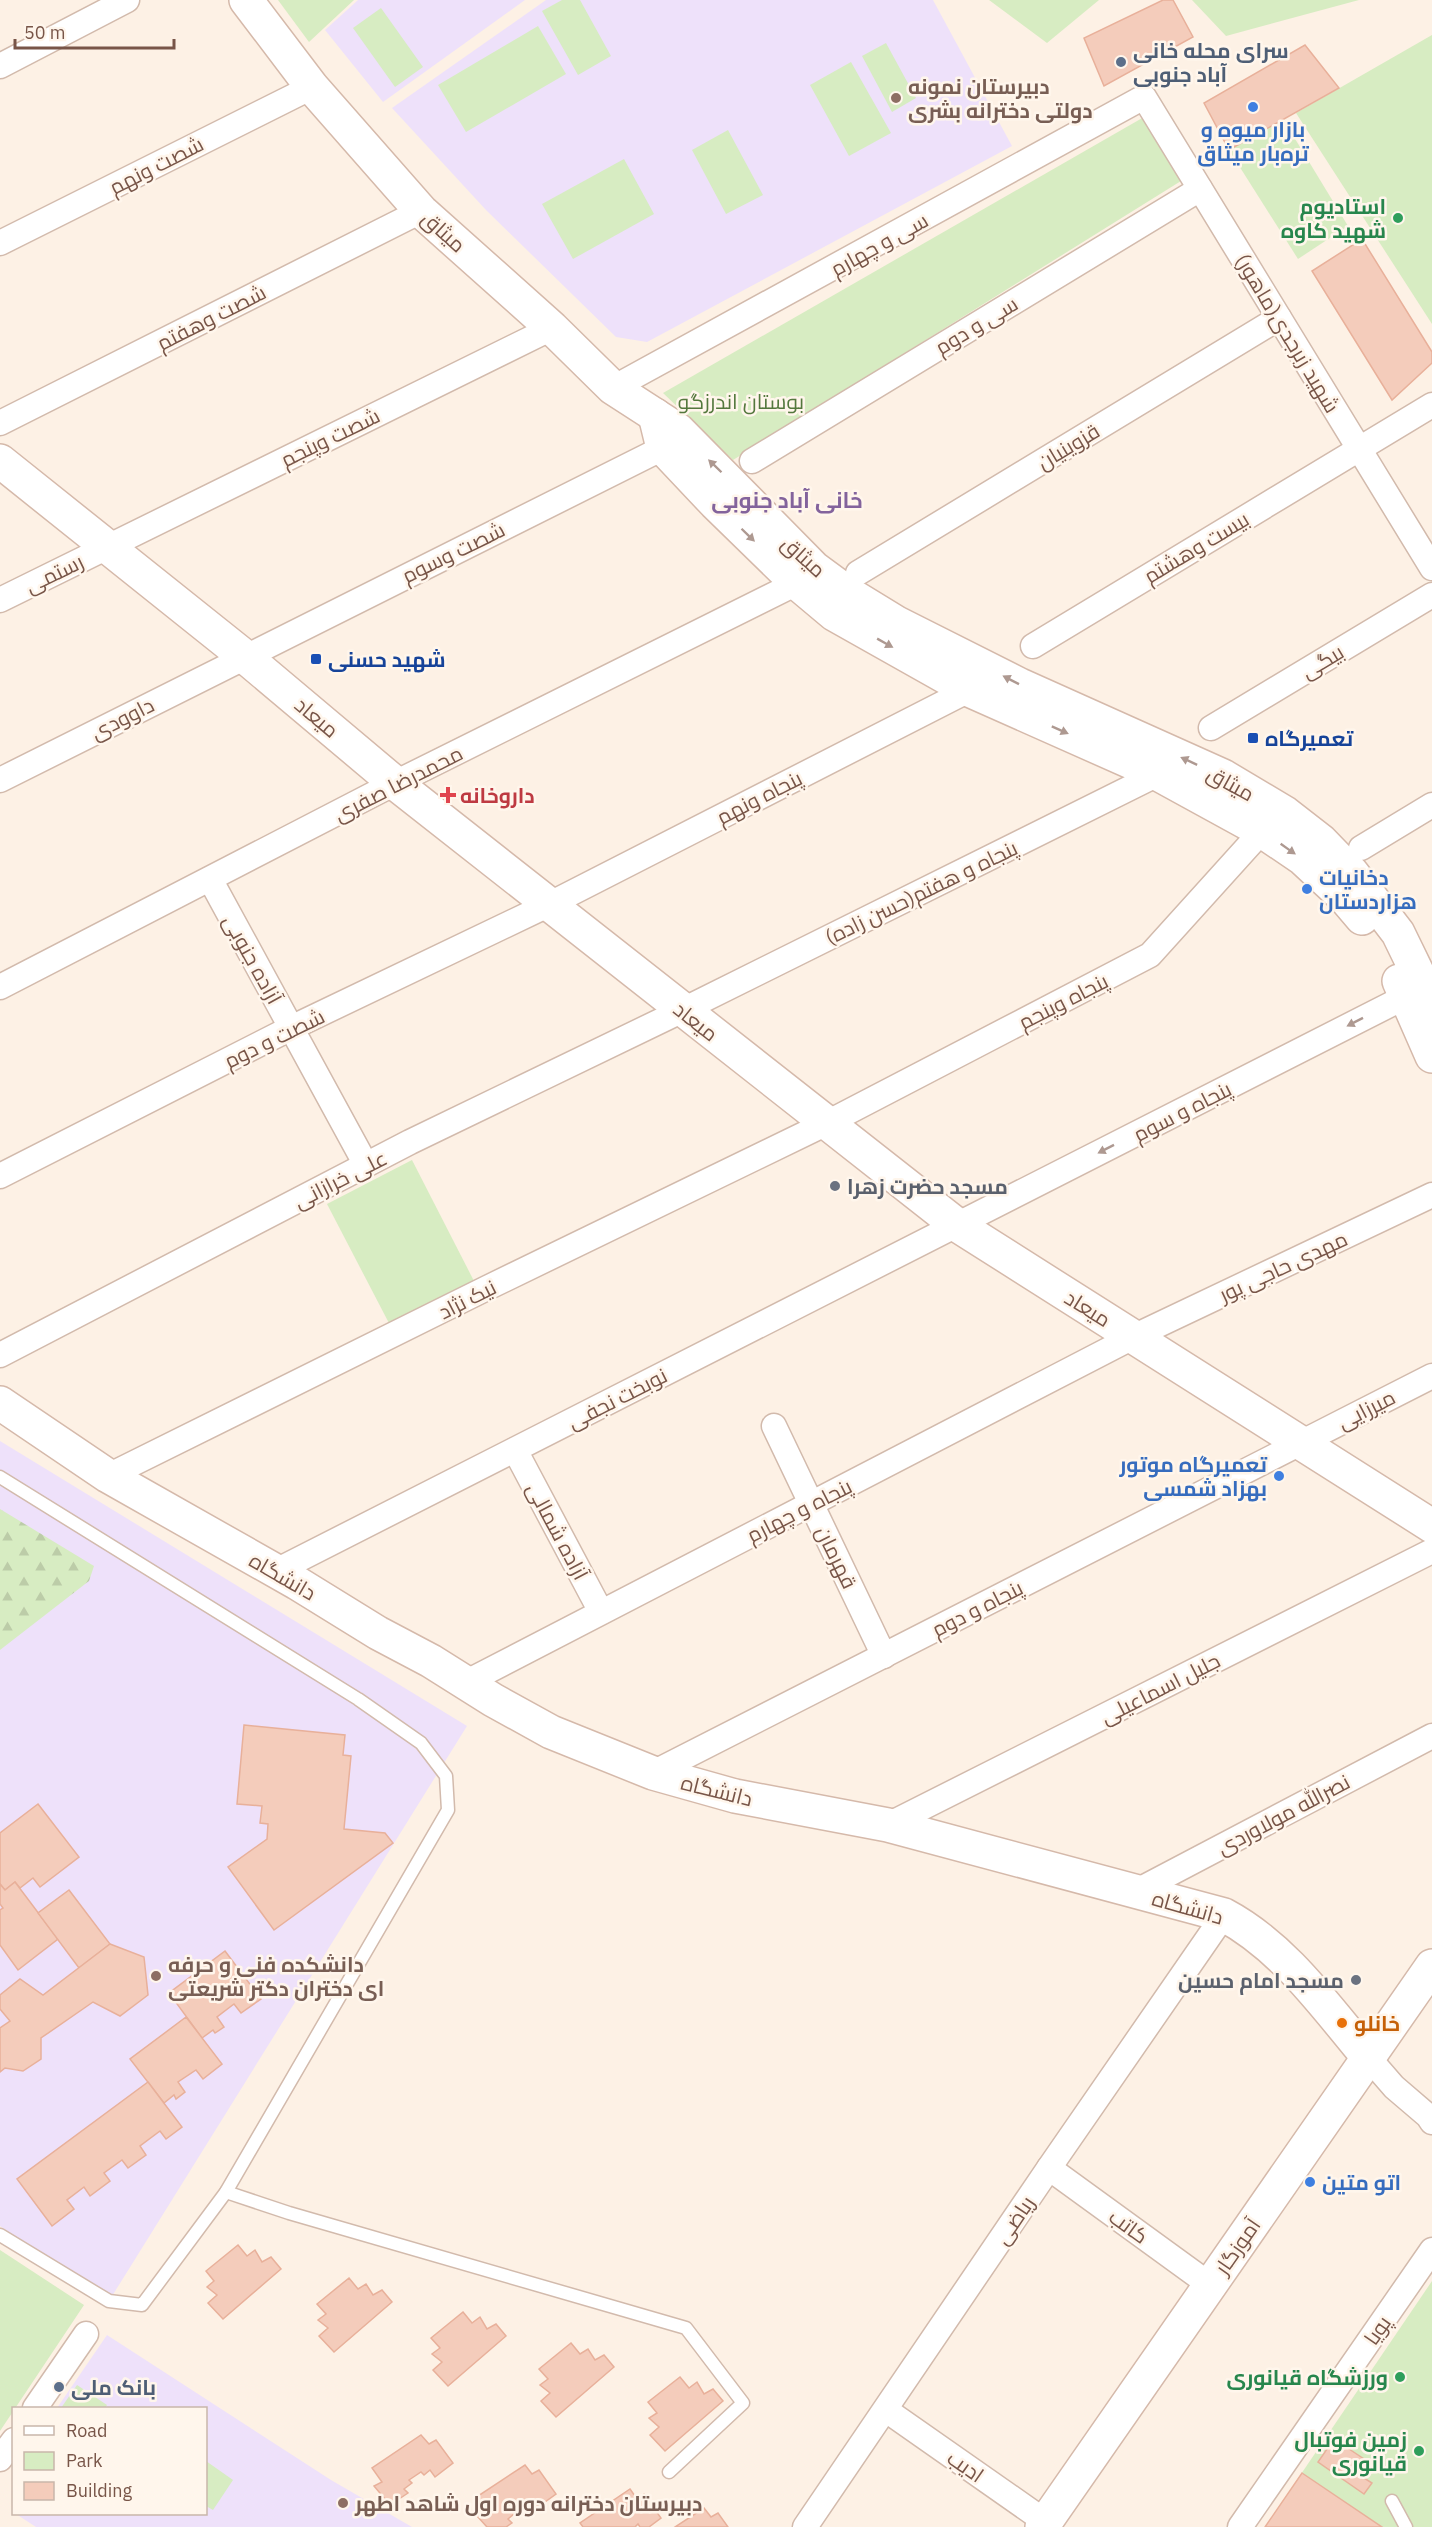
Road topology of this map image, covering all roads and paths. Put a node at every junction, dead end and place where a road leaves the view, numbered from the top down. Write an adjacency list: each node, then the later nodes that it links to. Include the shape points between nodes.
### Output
1 (127, 0): 3 (street)
2 (246, 0): 4 (street, میثاق)
3 (0, 66)
4 (312, 87): 7 (street, میثاق); 8 (street, شصت ونهم)
5 (1144, 97): 6 (street, شهید زبرجدی(ماهور)); 11 (street, سی و چهارم)
6 (1200, 189): 9 (street, شهید زبرجدی(ماهور)); 18 (street, سی و دوم)
7 (421, 211): 10 (street, میثاق); 14 (street, شصت وهفتم)
8 (0, 243)
9 (1279, 318): 16 (street, شهید زبرجدی(ماهور)); 21 (street, قزوینیان)
10 (552, 328): 11 (street, میثاق); 19 (street, شصت وپنجم)
11 (613, 388): 13 (street, میثاق)
12 (1432, 405): 16 (street, بیست وهشتم)
13 (655, 415): 15 (street); 22 (street, میثاق, one-way to 13, via 678,430)
14 (0, 423)
15 (663, 448): 22 (street, میثاق, one-way to 22, via 715,503); 26 (street, شصت وسوم)
16 (1359, 449): 20 (street, شهید زبرجدی(ماهور)); 25 (street, بیست وهشتم)
17 (0, 461): 19 (street, میعاد)
18 (752, 461)
19 (108, 547): 24 (street, رستمی); 26 (street, میعاد)
20 (1432, 568)
21 (858, 573)
22 (806, 575): 27 (street, میثاق, one-way to 27, via 834,614); 31 (street, محمدرضا صفری); 38 (street, میثاق, one-way to 22, via 1398,933 1320,842 1285,813 1223,776 1020,685 897,623 848,593)
23 (1432, 595): 28 (street, بیگی)
24 (0, 600)
25 (1033, 646)
26 (244, 656): 30 (street, داوودی); 31 (street, میعاد)
27 (969, 690): 29 (street, میثاق, one-way to 29); 36 (street, پنجاه ونهم)
28 (1211, 728)
29 (1158, 774): 33 (street, میثاق); 39 (street, (حسن زاده)پنجاه و هفتم)
30 (0, 780)
31 (395, 783): 35 (street, محمدرضا صفری); 36 (street, میعاد)
32 (1432, 805): 34 (street)
33 (1262, 831): 38 (street, میثاق, one-way to 38, via 1302,858 1345,898); 42 (street, پنجاه وپنجم, via 1150,955)
34 (1361, 848)
35 (210, 879): 37 (street, محمدرضا صفری); 40 (street, آزاده جنوبی)
36 (550, 904): 39 (street, میعاد); 40 (street, شصت و دوم)
37 (0, 987)
38 (1419, 999): 41 (street, میثاق); 46 (street, پنجاه و سوم, one-way to 46)
39 (683, 1011): 42 (street, میعاد); 43 (street, علی خرازانی)
40 (291, 1028): 43 (street, آزاده جنوبی); 44 (street, شصت و دوم)
41 (1432, 1056)
42 (827, 1123): 46 (street, میعاد); 54 (street, نیک نژاد)
43 (366, 1165): 48 (street, علی خرازانی)
44 (0, 1176)
45 (1432, 1195): 47 (street, مهدی حاجی پور)
46 (957, 1225): 47 (street, میعاد); 53 (street, نوبخت نجفی)
47 (1133, 1337): 52 (street, میعاد); 56 (street, پنجاه و چهارم)
48 (0, 1355)
49 (1432, 1376): 52 (street, میرزایی)
50 (0, 1403): 54 (street, دانشگاه)
51 (774, 1426): 56 (street, قهرمان)
52 (1300, 1443): 57 (street, میعاد); 61 (street, پنجاه و دوم)
53 (515, 1450): 59 (street, نوبخت نجفی); 60 (street, آزاده شمالی)
54 (108, 1476): 59 (street, دانشگاه)
55 (0, 1478): 72 (lane, via 358,1699 421,1743 446,1776 448,1810)
56 (811, 1503): 60 (street, پنجاه و چهارم); 61 (street, قهرمان)
57 (1432, 1526)
58 (1432, 1551): 65 (street, جلیل اسماعیلی)
59 (276, 1571): 62 (street, دانشگاه)
60 (601, 1612): 62 (street, پنجاه و چهارم)
61 (884, 1656): 64 (street, پنجاه و دوم)
62 (465, 1683): 64 (street, دانشگاه, via 551,1732)
63 (1432, 1736): 66 (street, نصرالله مولاوردی)
64 (653, 1773): 65 (street, دانشگاه, via 735,1796)
65 (888, 1825): 66 (street, دانشگاه)
66 (1135, 1892): 67 (street, دانشگاه)
67 (1224, 1915): 69 (street, دانشگاه, via 1248,1928 1276,1953); 71 (street, ریاضی)
68 (1432, 1966): 69 (street, آموزگار)
69 (1368, 2057): 70 (street, دانشگاه, via 1394,2087); 75 (street, آموزگار)
70 (1431, 2117)
71 (1049, 2168): 75 (street, کاتب); 78 (street, ریاضی)
72 (226, 2192): 73 (lane, via 142,2305 109,2301); 81 (lane, via 686,2328 743,2403)
73 (0, 2235)
74 (1432, 2250): 85 (street, پویا)
75 (1210, 2285): 83 (street, آموزگار)
76 (86, 2334): 77 (street)
77 (36, 2407)
78 (886, 2410): 83 (street, ادیب); 84 (street, ریاضی)
79 (12, 2443): 80 (street)
80 (0, 2459)
81 (669, 2472)
82 (1392, 2500): 86 (lane)
83 (1044, 2524)
84 (805, 2527)
85 (1240, 2527)
86 (1406, 2527)

